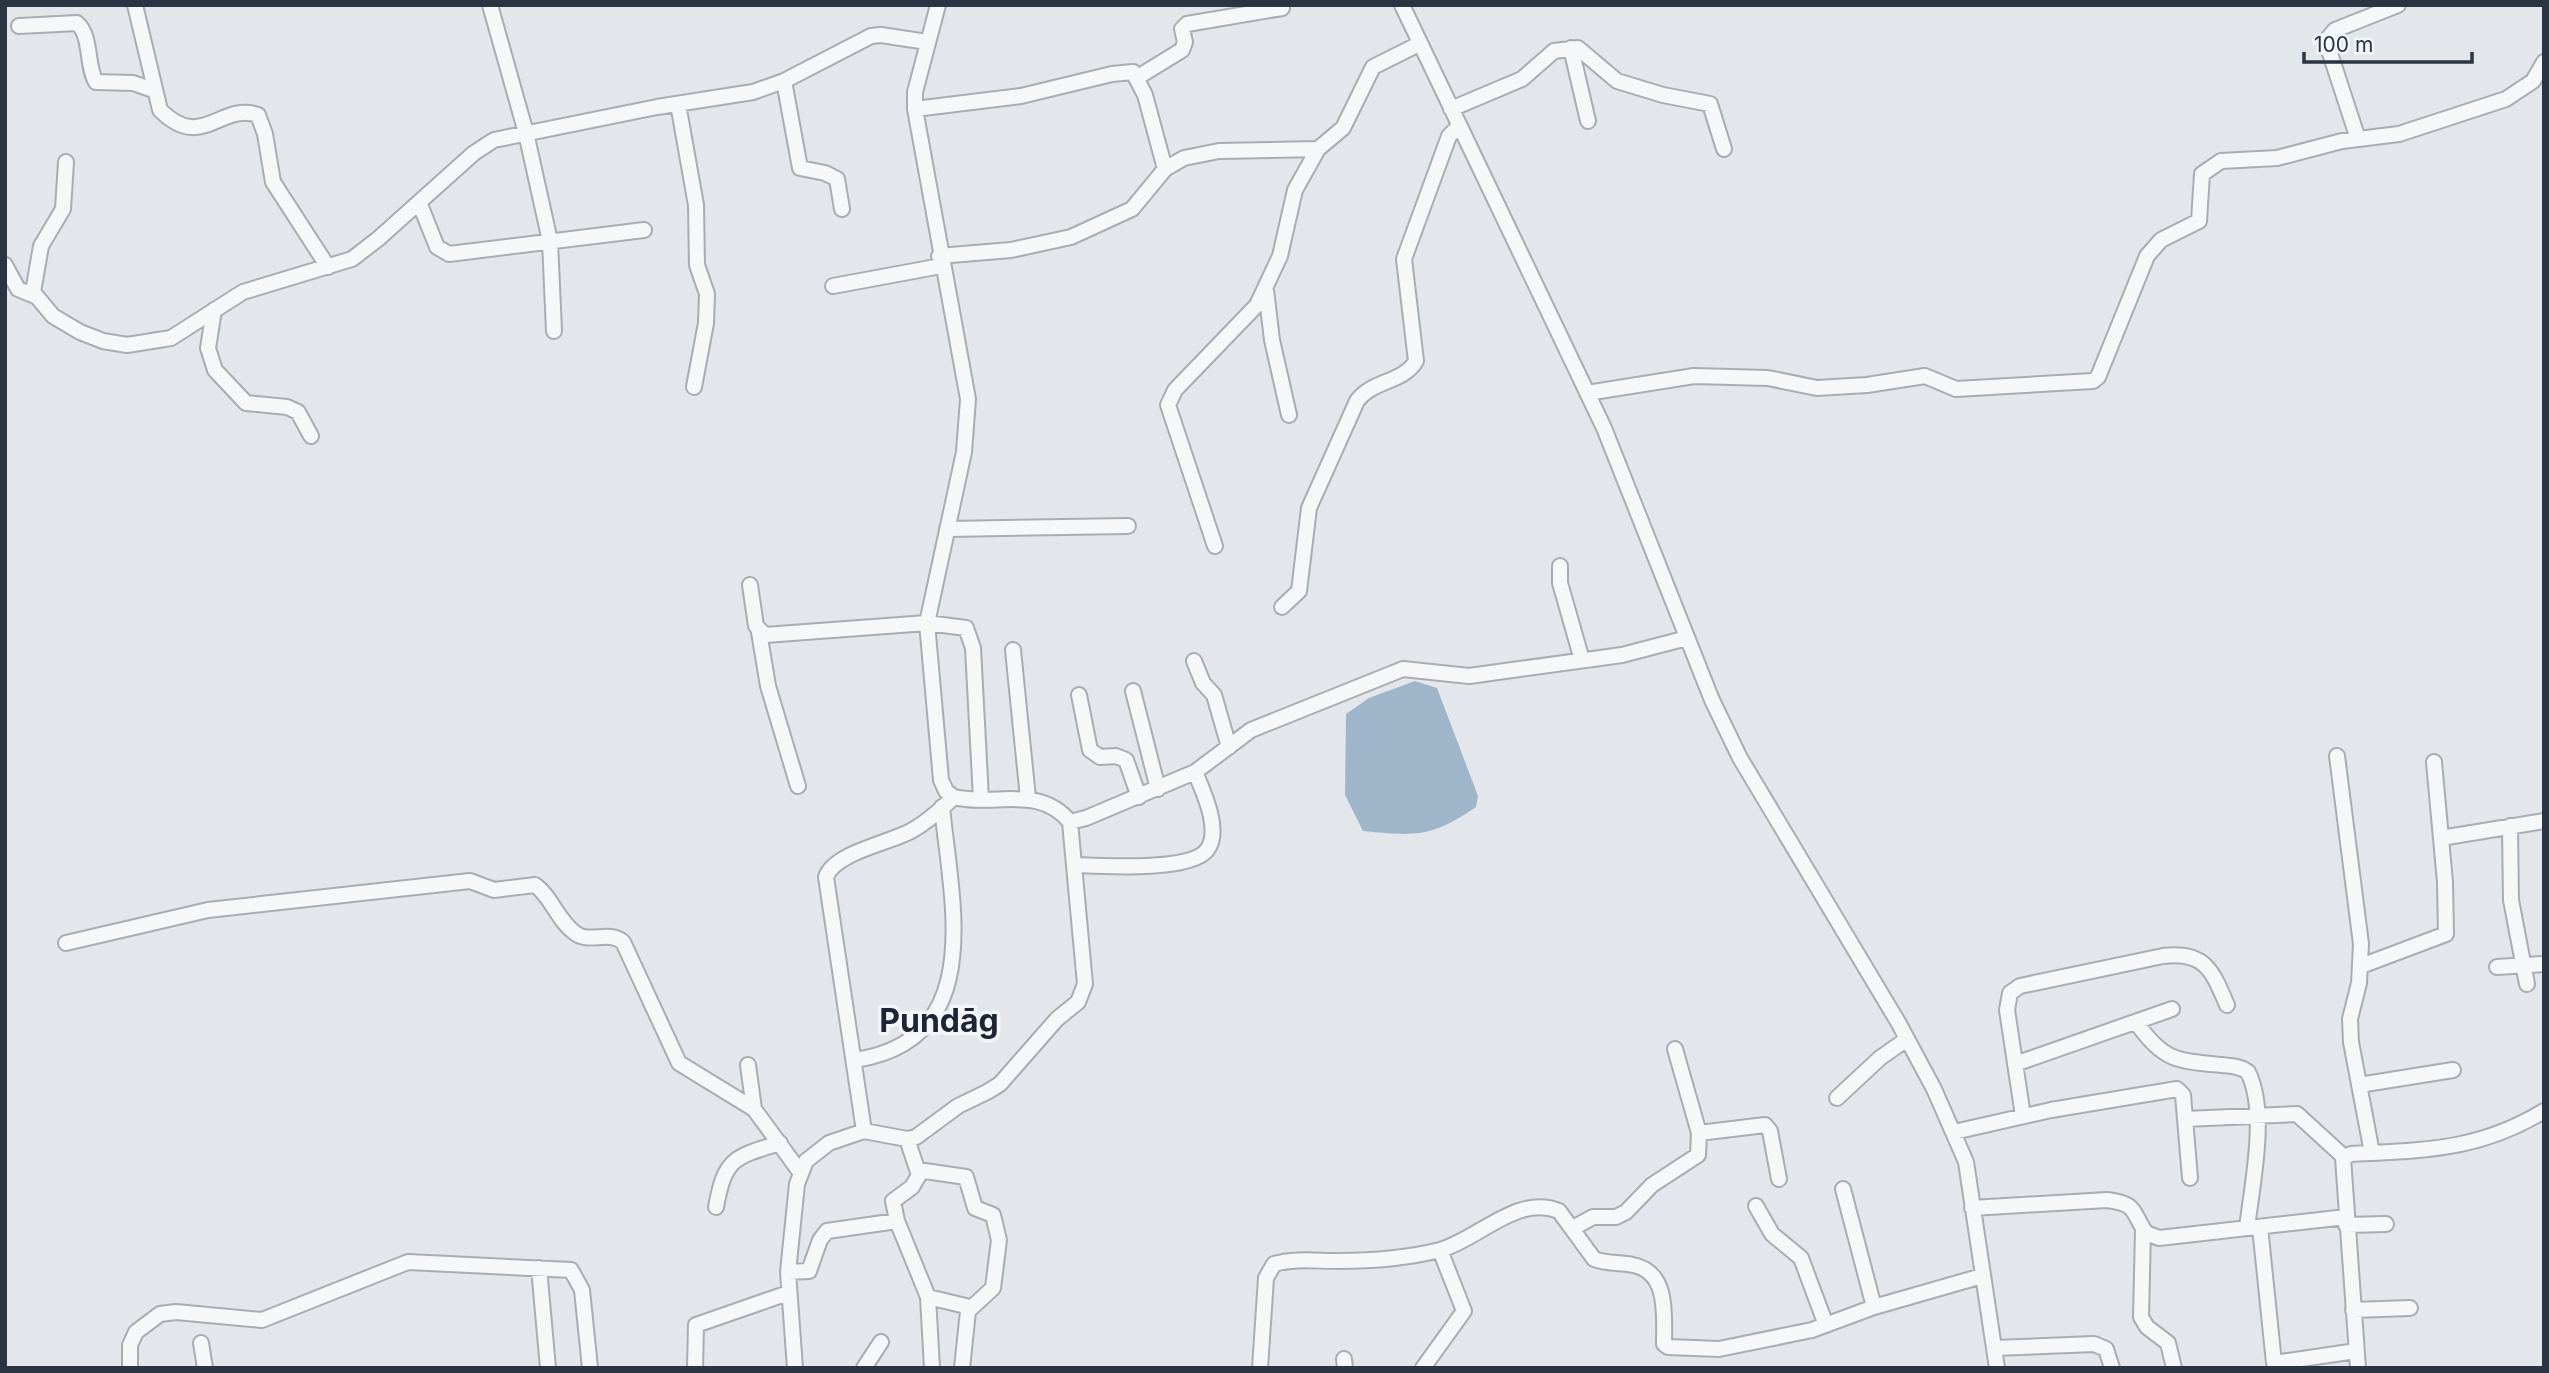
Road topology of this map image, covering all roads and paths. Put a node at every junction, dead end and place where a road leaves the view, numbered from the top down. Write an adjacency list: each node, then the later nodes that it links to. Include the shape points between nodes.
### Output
1 (135, 5): 14 (street)
2 (490, 5): 20 (street)
3 (938, 5): 8 (street)
4 (1402, 5): 9 (street)
5 (2398, 5): 21 (street, via 2335,30 2326,41)
6 (1282, 8): 12 (street, via 1186,24 1182,50)
7 (19, 26): 14 (street, via 77,23 84,33 96,82 133,83)
8 (927, 42): 13 (street, via 871,36); 16 (street)
9 (1419, 44): 17 (street); 22 (street, via 1373,67 1343,128)
10 (1570, 48): 17 (street, via 1554,51 1513,84); 18 (street); 23 (street, via 1578,48 1618,81 1710,104)
11 (2544, 62): 21 (street, via 2533,81 2506,99 2399,134)
12 (1138, 77): 16 (street, via 1124,71 1021,96); 25 (street)
13 (784, 81): 15 (street, via 742,94); 27 (street, via 800,168 837,179)
14 (153, 90): 32 (street, via 160,110 180,127 199,127 244,113 258,115 273,182)
15 (678, 104): 20 (street); 38 (street, via 694,187 697,265 707,294)
16 (915, 109): 30 (street)
17 (1451, 109): 19 (street)
18 (1588, 121)
19 (1459, 126): 39 (street); 47 (street, via 1449,136 1404,259 1416,361 1407,372 1364,391 1357,401 1309,508 1298,591)
20 (526, 133): 26 (street, via 485,145); 29 (street)
21 (2358, 139): 39 (street, via 2256,162 2221,161 2205,169 2200,181 2200,221 2161,240 2147,256 2094,381 1956,389 1925,376 1817,388 1768,378 1693,376)
22 (1318, 149): 25 (street, via 1219,151 1184,158); 34 (street, via 1295,190 1285,239)
23 (1724, 149)
24 (66, 162): 35 (street, via 63,209 41,246)
25 (1165, 169): 30 (street, via 1132,209 1071,237)
26 (419, 202): 29 (street, via 437,247 449,254); 32 (street, via 364,251)
27 (842, 209)
28 (644, 230): 29 (street)
29 (550, 241): 37 (street)
30 (940, 261): 33 (street); 43 (street, via 968,399 964,452)
31 (5, 265): 35 (street, via 18,289)
32 (328, 267): 36 (street, via 243,292)
33 (833, 286)
34 (1266, 290): 40 (street); 44 (street, via 1175,390 1168,405)
35 (35, 296): 36 (street, via 53,316 80,332 117,344 171,338)
36 (214, 310): 41 (street, via 208,348 215,370 246,402 298,412)
37 (554, 331)
38 (694, 387)
39 (1587, 393): 50 (street)
40 (1289, 415)
41 (311, 436)
42 (1128, 526): 43 (street)
43 (947, 528): 48 (street)
44 (1215, 546)
45 (1560, 566): 52 (street, via 1559,583)
46 (750, 585): 49 (street)
47 (1282, 607)
48 (928, 623): 49 (street, via 776,635); 62 (street, via 941,780); 65 (street, via 962,625 972,639)
49 (759, 632): 60 (street, via 768,686)
50 (1687, 638): 52 (street); 83 (street, via 1740,758)
51 (1013, 650): 64 (street)
52 (1582, 660): 56 (street, via 1469,676 1403,669 1251,730)
53 (1194, 661): 56 (street, via 1214,695)
54 (1133, 691): 61 (street)
55 (1079, 695): 63 (street, via 1090,750 1100,757 1126,760)
56 (1230, 747): 59 (street)
57 (2337, 756): 74 (street)
58 (2434, 762): 70 (street)
59 (1195, 772): 61 (street); 71 (street, via 1210,810 1210,844 1203,853 1161,866)
60 (798, 786)
61 (1158, 789): 63 (street)
62 (954, 797): 65 (street); 66 (street)
63 (1139, 797): 68 (street)
64 (1028, 798): 65 (street); 68 (street, via 1049,805)
65 (981, 799)
66 (943, 807): 85 (street, via 956,928 944,993 936,1012 907,1040); 85 (street, via 911,831 842,860 828,871)
67 (2544, 821): 69 (street)
68 (1070, 822): 71 (street)
69 (2510, 826): 70 (street); 76 (street, via 2511,900)
70 (2441, 838): 74 (street, via 2446,934)
71 (1074, 865): 99 (street, via 1085,970 1082,995 1000,1084)
72 (66, 943): 91 (street, via 208,910 470,881 494,890 535,885 574,933 610,935 623,942 679,1063)
73 (2544, 964): 76 (street)
74 (2361, 966): 89 (street, via 2350,1019)
75 (2497, 967): 76 (street)
76 (2524, 967): 78 (street)
77 (2006, 984): 79 (street)
78 (2527, 984)
79 (2007, 1001): 80 (street, via 2020,986 2178,954 2204,963); 86 (street)
80 (2227, 1005)
81 (2172, 1009): 82 (street)
82 (2136, 1023): 86 (street); 93 (street, via 2159,1051 2182,1062 2245,1069 2255,1086)
83 (1907, 1040): 90 (street); 97 (street)
84 (1675, 1049): 98 (street)
85 (855, 1060): 96 (street)
86 (2015, 1064): 94 (street)
87 (748, 1065): 91 (street)
88 (2454, 1070): 89 (street)
89 (2359, 1085): 101 (street)
90 (1837, 1098)
91 (754, 1109): 100 (street)
92 (2544, 1111): 101 (street, via 2467,1145)
93 (2258, 1114): 95 (street); 102 (street, via 2297,1114); 114 (street)
94 (2023, 1116): 95 (street, via 2171,1088 2182,1093); 97 (street)
95 (2185, 1119): 105 (street)
96 (864, 1131): 99 (street); 104 (street, via 816,1151)
97 (1954, 1132): 110 (street, via 1966,1162)
98 (1699, 1133): 106 (street, via 1765,1125); 115 (street, via 1700,1147 1694,1160 1659,1179 1628,1211 1616,1217 1593,1217)
99 (907, 1139): 103 (street)
100 (780, 1143): 104 (street); 109 (street, via 734,1153 722,1177)
101 (2372, 1153): 102 (street)
102 (2344, 1157): 112 (street)
103 (918, 1170): 111 (street, via 917,1181 893,1201); 123 (street, via 966,1177 975,1208 997,1221 993,1289)
104 (800, 1172): 119 (street)
105 (2190, 1178)
106 (1779, 1179)
107 (1843, 1189): 124 (street)
108 (1756, 1206): 127 (street, via 1772,1234 1801,1258)
109 (716, 1208)
110 (1972, 1208): 116 (street, via 2107,1200 2129,1204); 120 (street)
111 (897, 1221): 119 (street, via 827,1231 809,1271); 122 (street)
112 (2346, 1221): 113 (street); 114 (street); 126 (street)
113 (2386, 1224)
114 (2254, 1227): 116 (street, via 2159,1238); 131 (street, via 2274,1363)
115 (1573, 1228): 117 (street, via 1559,1211 1534,1207); 127 (street, via 1594,1259 1635,1265 1654,1276 1662,1293 1666,1347 1719,1349)
116 (2143, 1230): 145 (street, via 2141,1317 2168,1343)
117 (1440, 1250): 141 (street, via 1369,1260 1274,1264 1266,1279); 142 (street, via 1464,1311)
118 (539, 1268): 132 (street, via 408,1262 262,1320 160,1314 133,1338); 134 (street); 135 (street, via 571,1270 578,1278)
119 (788, 1272): 121 (street)
120 (1982, 1276): 124 (street); 130 (street)
121 (788, 1293): 136 (street, via 696,1325); 137 (street)
122 (928, 1297): 123 (street); 139 (street)
123 (970, 1307): 140 (street)
124 (1874, 1307): 127 (street)
125 (2410, 1308): 126 (street)
126 (2353, 1310): 131 (street)
127 (1826, 1325)
128 (881, 1342): 138 (street)
129 (201, 1343): 133 (street)
130 (1994, 1348): 143 (street); 144 (street, via 2101,1345 2110,1355)
131 (2356, 1351): 146 (street)
132 (130, 1368)
133 (205, 1368)
134 (548, 1368)
135 (590, 1368)
136 (695, 1368)
137 (794, 1368)
138 (864, 1368)
139 (932, 1368)
140 (962, 1368)
141 (1260, 1368)
142 (1423, 1368)
143 (1997, 1368)
144 (2112, 1368)
145 (2174, 1368)
146 (2358, 1368)

